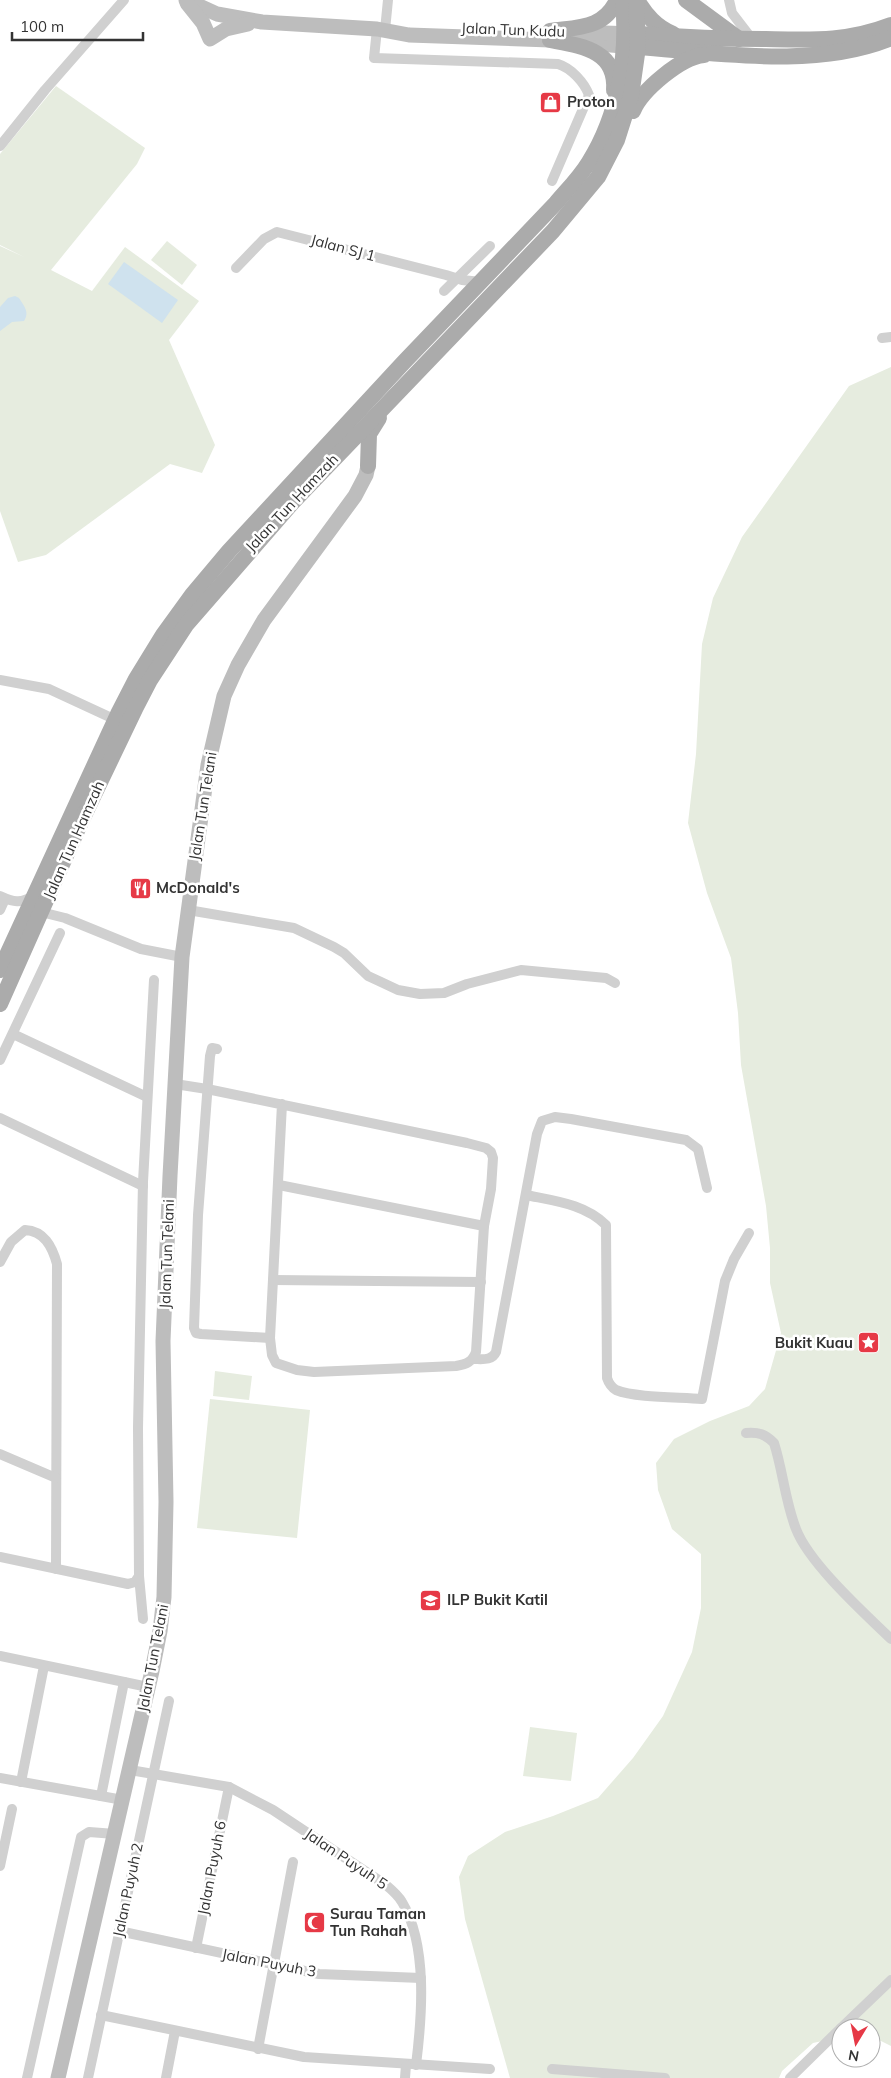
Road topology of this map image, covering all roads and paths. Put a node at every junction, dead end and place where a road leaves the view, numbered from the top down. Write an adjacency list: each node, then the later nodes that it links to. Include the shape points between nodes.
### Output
1 (124, 0): 18 (street)
2 (185, 0): 9 (street, Jalan Tun Kudu, via 217,14); 9 (street, via 203,23 210,39 226,29)
3 (388, 0): 11 (street)
4 (617, 0): 12 (main road, via 607,17 597,23)
5 (623, 0): 15 (main road)
6 (636, 0): 13 (main road, via 658,26); 15 (main road)
7 (686, 0): 16 (main road)
8 (729, 0): 16 (street)
9 (262, 22): 11 (street, Jalan Tun Kudu)
10 (891, 25): 16 (main road, via 832,40)
11 (383, 30): 12 (street, Jalan Tun Kudu, via 409,35); 20 (street, via 374,58 566,66 578,77 589,95)
12 (550, 36): 15 (street, Jalan Tun Kudu); 17 (main road, via 589,49 612,69 615,80)
13 (680, 37): 15 (main road); 16 (main road)
14 (891, 38): 16 (main road, via 854,51 834,54)
15 (632, 40): 16 (main road); 17 (main road, Jalan Tun Hamzah); 19 (main road, Jalan Tun Hamzah, via 629,104)
16 (742, 44): 19 (main road, via 695,56 643,93 618,149)
17 (607, 124): 24 (main road, Jalan Tun Hamzah, via 579,177)
18 (0, 146)
19 (606, 163): 27 (main road, Jalan Tun Hamzah, via 587,192 553,231)
20 (552, 181)
21 (490, 246): 23 (street)
22 (236, 268): 23 (street, Jalan SJ 1, via 264,239 278,232)
23 (459, 279): 24 (street, Jalan SJ 1); 25 (street); 26 (street)
24 (481, 282): 26 (main road, Jalan Tun Hamzah)
25 (444, 291)
26 (464, 299): 31 (main road, Jalan Tun Hamzah, via 192,594 136,679)
27 (420, 370): 28 (main road, via 372,428); 29 (main road, Jalan Tun Hamzah)
28 (368, 466): 29 (main road, via 366,456 352,449); 35 (street, Jalan Tun Telani, via 355,496 264,620 224,696 208,765)
29 (292, 503): 36 (main road, Jalan Tun Hamzah, via 198,608 150,680)
30 (0, 680): 31 (street, via 49,689)
31 (116, 720): 32 (main road, Jalan Tun Hamzah)
32 (33, 896): 33 (street, via 23,902); 37 (main road, Jalan Tun Hamzah)
33 (5, 899): 34 (street); 37 (street, via 17,912)
34 (0, 910)
35 (188, 910): 39 (street, Jalan Tun Telani); 42 (street, via 294,928 339,950 368,976 398,990 420,994 444,993 521,970 606,978)
36 (41, 912): 39 (street, via 65,918 141,949); 43 (main road, Jalan Tun Hamzah)
37 (20, 925): 40 (main road, Jalan Tun Hamzah)
38 (60, 933): 44 (street)
39 (182, 957): 47 (street, Jalan Tun Telani)
40 (0, 970)
41 (154, 980): 49 (street)
42 (615, 982)
43 (0, 1004)
44 (12, 1034): 46 (street); 49 (street)
45 (217, 1049): 48 (street, via 211,1050)
46 (0, 1060)
47 (175, 1084): 48 (street); 74 (street, Jalan Tun Telani, via 164,1341 164,1597)
48 (207, 1088): 50 (street); 61 (street, via 194,1328 200,1334)
49 (147, 1097): 53 (street)
50 (282, 1104): 52 (street); 56 (street, via 486,1148 493,1158)
51 (0, 1118): 53 (street)
52 (279, 1185): 56 (street); 59 (street)
53 (143, 1186): 68 (street, via 138,1428)
54 (707, 1188): 55 (street, via 698,1148 686,1140 555,1117 542,1121 539,1127)
55 (526, 1195): 57 (street, via 586,1210 606,1225 607,1378 610,1386 631,1393 702,1399 725,1281); 62 (street, via 496,1352 490,1359)
56 (484, 1226): 60 (street)
57 (749, 1233)
58 (0, 1262): 65 (street, via 11,1242 25,1230 33,1230 47,1241 57,1264)
59 (273, 1280): 60 (street); 61 (street)
60 (481, 1282): 62 (street)
61 (270, 1338): 62 (street, via 276,1363 314,1372 456,1366)
62 (473, 1359)
63 (746, 1433): 70 (street, via 757,1432 774,1443 796,1530 806,1548)
64 (0, 1454): 65 (street)
65 (56, 1478): 67 (street)
66 (0, 1557): 67 (street)
67 (56, 1569): 68 (street, via 128,1584)
68 (139, 1576): 69 (street)
69 (143, 1619)
70 (891, 1639)
71 (0, 1656): 72 (street)
72 (44, 1666): 73 (street); 79 (street)
73 (124, 1682): 74 (street); 81 (street)
74 (148, 1687): 76 (street, Jalan Tun Telani)
75 (169, 1701): 77 (street, Jalan Puyuh 2)
76 (130, 1770): 77 (street, Jalan Puyuh 5); 82 (street, Jalan Tun Telani)
77 (153, 1774): 80 (street, Jalan Puyuh 5); 87 (street, Jalan Puyuh 2)
78 (0, 1778): 79 (street)
79 (21, 1782): 81 (street)
80 (229, 1787): 88 (street, Jalan Puyuh 6); 90 (street, Jalan Puyuh 5, via 273,1810 386,1885 401,1900 412,1924)
81 (101, 1796): 82 (street)
82 (123, 1800): 84 (street, Jalan Tun Telani)
83 (12, 1809): 86 (street)
84 (115, 1834): 101 (street, via 89,1832 80,1837); 102 (street, Jalan Tun Telani)
85 (293, 1862): 89 (street)
86 (0, 1866)
87 (119, 1931): 88 (street, Jalan Puyuh 3); 92 (street, Jalan Puyuh 2)
88 (196, 1948): 89 (street, Jalan Puyuh 3)
89 (274, 1964): 90 (street, Jalan Puyuh 3, via 319,1974); 96 (street)
90 (421, 1978): 97 (street, Jalan Puyuh 5, via 422,2020)
91 (891, 1980): 93 (street)
92 (101, 2015): 94 (street); 103 (street, Jalan Puyuh 2)
93 (851, 2018)
94 (175, 2031): 96 (street); 104 (street)
95 (831, 2039): 100 (street)
96 (258, 2049): 97 (street, via 304,2058)
97 (411, 2065): 98 (street); 105 (street, Jalan Puyuh 5)
98 (490, 2069)
99 (552, 2069): 106 (street)
100 (796, 2076)
101 (27, 2078)
102 (58, 2078)
103 (88, 2078)
104 (166, 2078)
105 (405, 2078)
106 (665, 2078)

